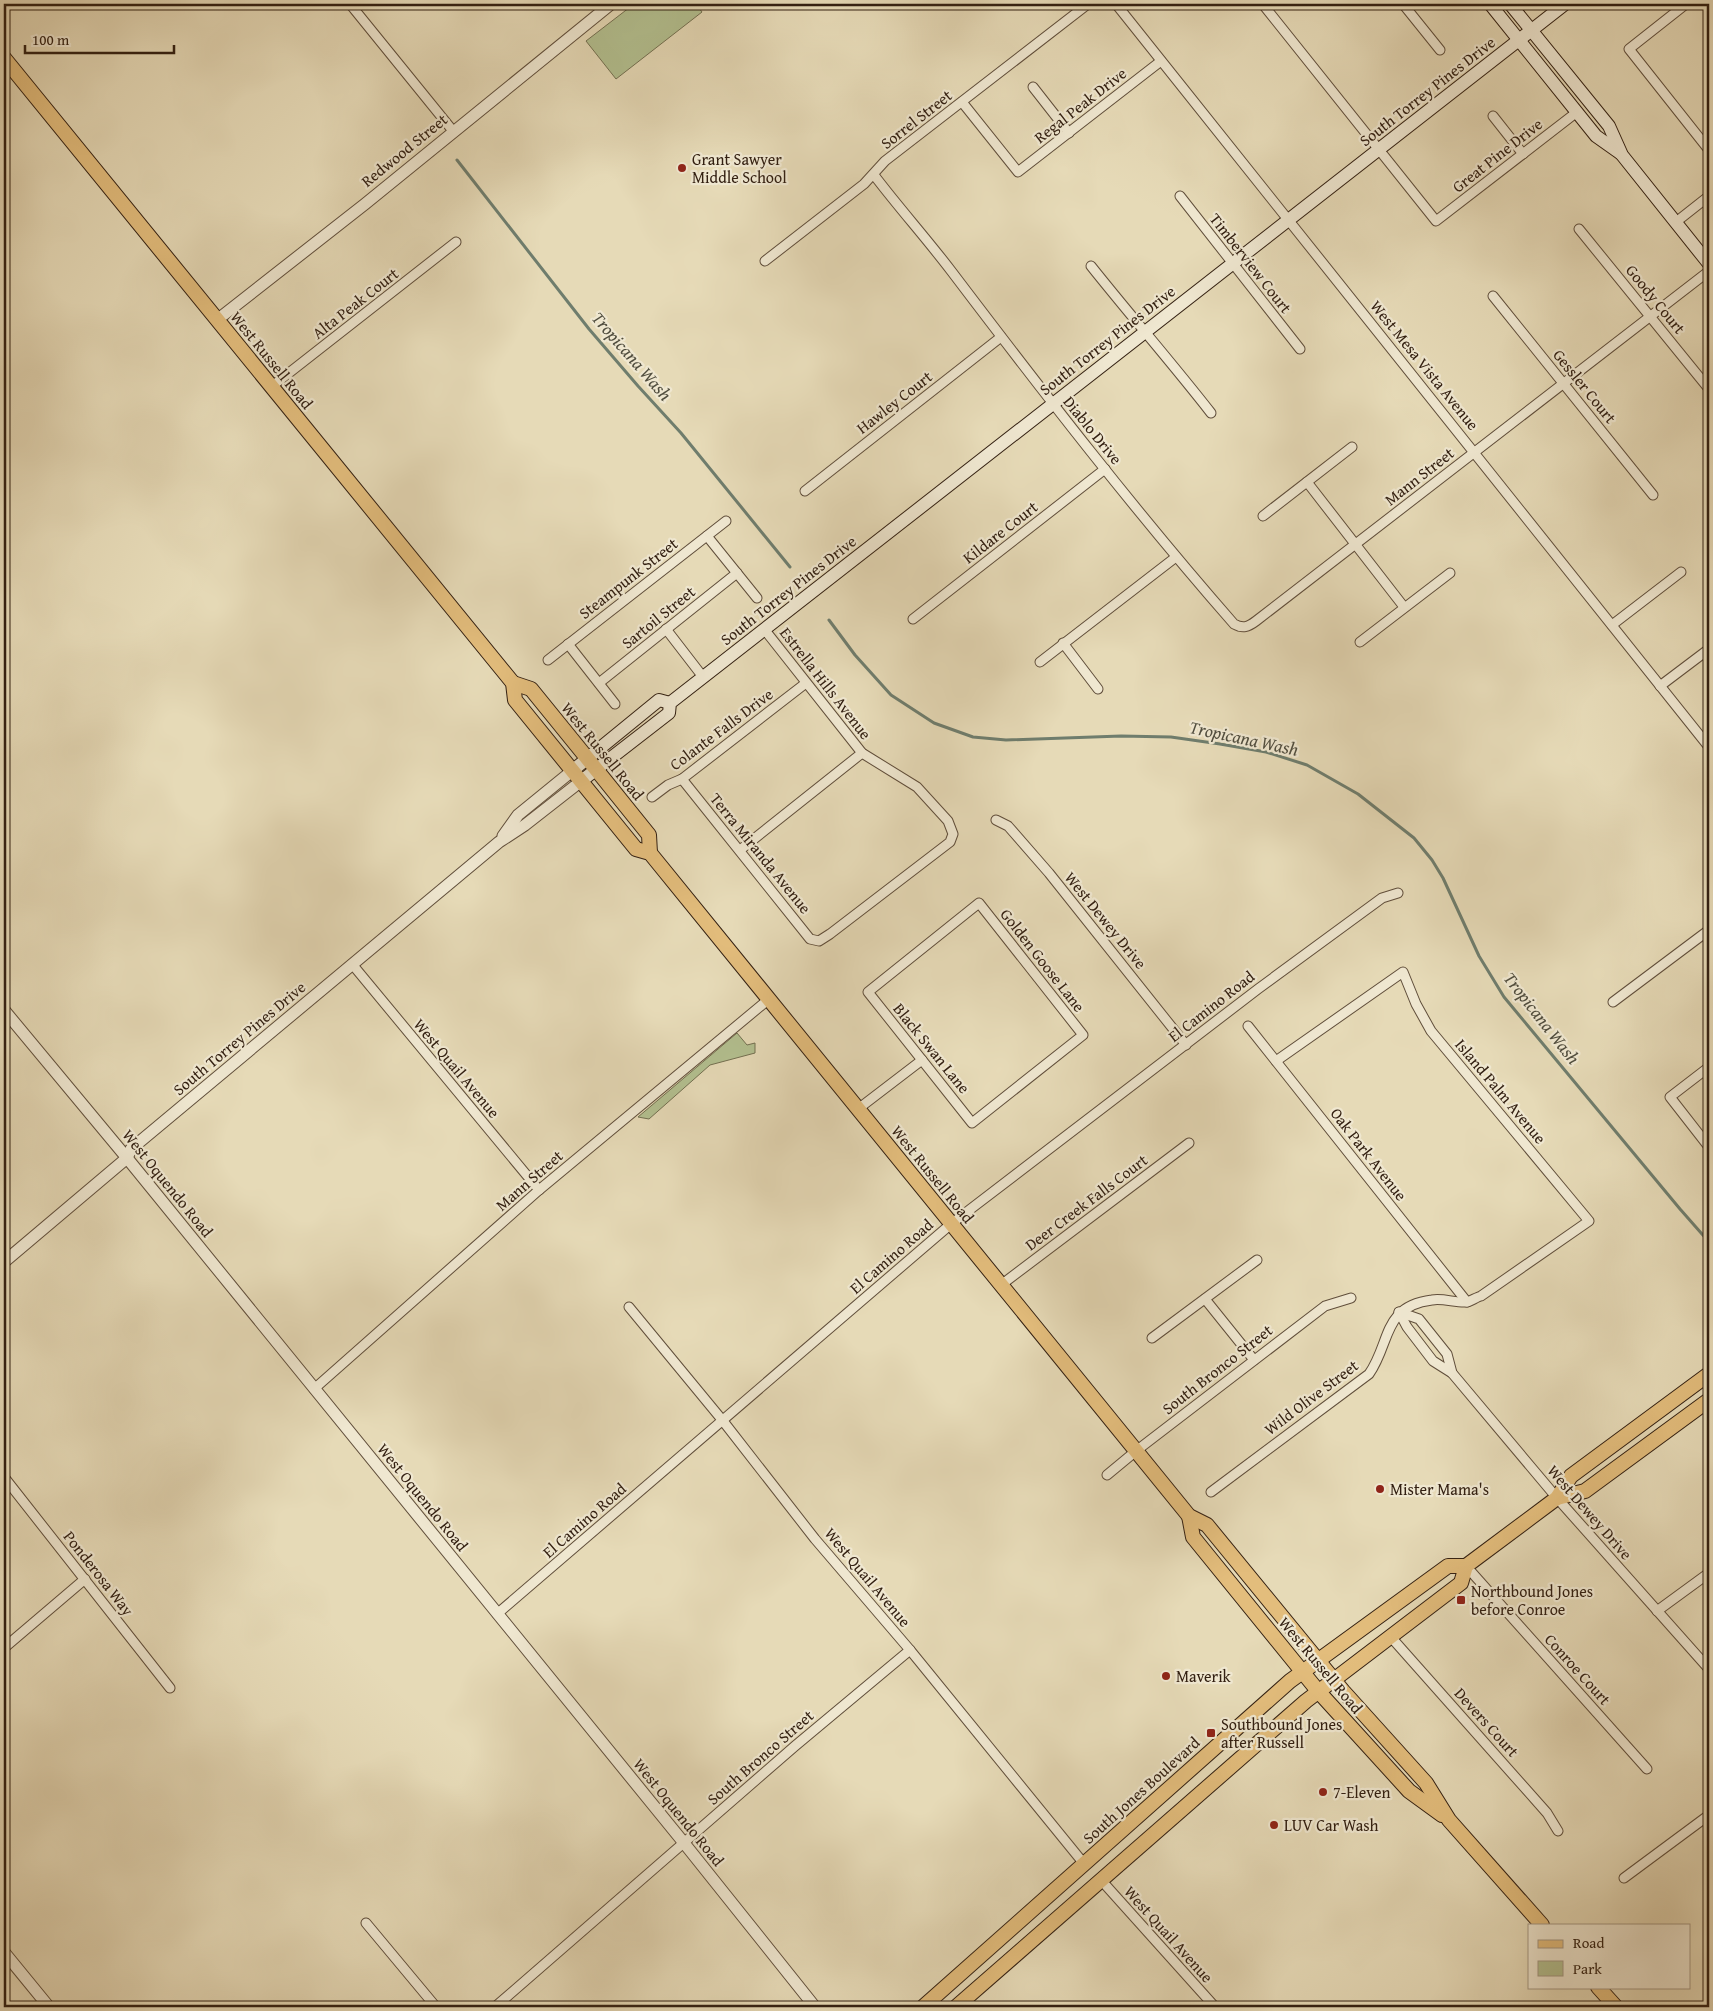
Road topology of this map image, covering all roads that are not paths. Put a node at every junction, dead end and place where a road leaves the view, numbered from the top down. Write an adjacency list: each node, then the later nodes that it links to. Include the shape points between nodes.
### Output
1 (350, 4): 20 (street)
2 (611, 4): 20 (street, Redwood Street)
3 (1088, 4): 17 (street, Sorrel Street)
4 (1116, 4): 15 (street, West Mesa Vista Avenue)
5 (1403, 4): 13 (street)
6 (1490, 4): 12 (main road)
7 (1510, 4): 11 (main road)
8 (1565, 4): 11 (main road, South Torrey Pines Drive)
9 (1686, 4): 23 (street, via 1629,49)
10 (1267, 5): 22 (street)
11 (1532, 30): 12 (main road, South Torrey Pines Drive); 25 (main road, via 1609,126)
12 (1518, 40): 18 (main road); 22 (main road, South Torrey Pines Drive)
13 (1440, 50)
14 (4, 58): 40 (main road, West Russell Road)
15 (1161, 61): 21 (street, Regal Peak Drive); 29 (street, West Mesa Vista Avenue)
16 (1033, 87): 21 (street)
17 (962, 102): 21 (street, Regal Peak Drive, via 1018,172); 26 (street, Sorrel Street, via 885,161)
18 (1577, 112): 24 (street, Great Pine Drive); 25 (main road, via 1596,136)
19 (1493, 116): 24 (street)
20 (453, 131): 40 (street, Redwood Street)
21 (1069, 132)
22 (1379, 149): 24 (street, Great Pine Drive, via 1436,221); 29 (main road, South Torrey Pines Drive)
23 (1709, 150)
24 (1523, 154)
25 (1622, 155): 30 (main road)
26 (874, 175): 33 (street, Sorrel Street); 42 (street, Diablo Drive)
27 (1180, 196): 34 (street, Timberview Court)
28 (1709, 196): 30 (street)
29 (1288, 220): 34 (main road, South Torrey Pines Drive); 50 (street, West Mesa Vista Avenue)
30 (1676, 222): 35 (main road)
31 (1579, 229): 39 (street, Goody Court)
32 (456, 242): 45 (street, Alta Peak Court)
33 (765, 261)
34 (1232, 263): 41 (main road, South Torrey Pines Drive); 43 (street, Timberview Court)
35 (1709, 264)
36 (1091, 266): 41 (street)
37 (1709, 271): 39 (street, Mann Street)
38 (1493, 296): 44 (street, Gessler Court)
39 (1651, 317): 44 (street, Mann Street); 46 (street, Goody Court)
40 (217, 320): 45 (main road, West Russell Road)
41 (1145, 331): 47 (main road, South Torrey Pines Drive); 48 (street)
42 (1001, 337): 47 (street, Diablo Drive); 53 (street, Hawley Court)
43 (1300, 348)
44 (1564, 384): 50 (street, Mann Street); 54 (street, Gessler Court)
45 (272, 387): 77 (main road, West Russell Road)
46 (1709, 389)
47 (1053, 404): 51 (street, Diablo Drive); 69 (main road, South Torrey Pines Drive)
48 (1211, 413)
49 (1352, 447): 52 (street)
50 (1475, 452): 58 (street, Mann Street); 66 (street, West Mesa Vista Avenue)
51 (1105, 469): 59 (street, Diablo Drive); 65 (street, Kildare Court)
52 (1307, 482): 55 (street); 58 (street)
53 (805, 490)
54 (1653, 495)
55 (1263, 516)
56 (726, 520): 57 (street, Steampunk Street)
57 (707, 536): 61 (street); 72 (street, Steampunk Street)
58 (1356, 544): 64 (street); 67 (street, Mann Street, via 1249,626)
59 (1176, 557): 67 (street, Diablo Drive, via 1234,624); 71 (street)
60 (1681, 572): 66 (street)
61 (737, 573): 63 (street); 68 (street, Sartoil Street)
62 (1450, 573): 64 (street)
63 (757, 598)
64 (1404, 607): 70 (street)
65 (913, 619)
66 (1612, 625): 80 (street, West Mesa Vista Avenue)
67 (1241, 627)
68 (666, 629): 76 (street); 78 (street, Sartoil Street)
69 (764, 629): 76 (main road, South Torrey Pines Drive); 79 (street, Estrella Hills Avenue)
70 (1360, 642)
71 (1063, 643): 75 (street); 81 (street)
72 (568, 644): 74 (street, Steampunk Street); 78 (street)
73 (1709, 649): 80 (street)
74 (548, 660)
75 (1040, 662)
76 (703, 677): 82 (main road, South Torrey Pines Drive)
77 (513, 683): 86 (main road, West Russell Road, via 531,689); 88 (main road, West Russell Road, via 515,700)
78 (599, 683): 83 (street)
79 (806, 683): 85 (street, Estrella Hills Avenue); 89 (street, Colante Falls Drive)
80 (1660, 686): 84 (street, West Mesa Vista Avenue)
81 (1098, 689)
82 (670, 703): 86 (main road, South Torrey Pines Drive, via 659,700); 87 (main road, South Torrey Pines Drive, via 669,713)
83 (615, 704)
84 (1709, 747)
85 (862, 753): 92 (street); 96 (street, Estrella Hills Avenue, via 917,787 948,820 953,834 950,842)
86 (588, 758): 87 (main road, West Russell Road); 88 (main road, South Torrey Pines Drive)
87 (596, 770): 88 (main road, South Torrey Pines Drive); 93 (main road, West Russell Road, via 649,835)
88 (576, 777): 93 (main road, West Russell Road, via 636,849); 97 (street, South Torrey Pines Drive, via 518,815 499,842)
89 (682, 779): 90 (street, Colante Falls Drive); 92 (street, Terra Miranda Avenue)
90 (652, 797)
91 (996, 820): 103 (street, West Dewey Drive, via 1008,826 1049,873)
92 (740, 850): 96 (street, Terra Miranda Avenue, via 810,939)
93 (650, 854): 99 (main road, West Russell Road)
94 (1398, 893): 103 (street, El Camino Road, via 1382,898)
95 (1709, 930): 100 (street)
96 (819, 940)
97 (352, 964): 111 (street, South Torrey Pines Drive, via 131,1149); 112 (street, West Quail Avenue)
98 (868, 992): 104 (street, Black Swan Lane); 108 (street, Golden Goose Lane, via 979,903 1084,1035)
99 (769, 999): 107 (main road, West Russell Road); 112 (street, Mann Street)
100 (1613, 1002)
101 (4, 1010): 111 (street, West Oquendo Road)
102 (1248, 1026): 105 (street, Oak Park Avenue)
103 (1186, 1045): 113 (street, El Camino Road)
104 (922, 1060): 107 (street); 108 (street, Black Swan Lane)
105 (1276, 1061): 119 (street, Oak Park Avenue); 119 (street, Island Palm Avenue, via 1403,972 1431,1031 1589,1221 1481,1296)
106 (1709, 1067): 110 (street, via 1670,1097)
107 (858, 1109): 113 (main road, West Russell Road)
108 (972, 1123)
109 (1189, 1143): 116 (street, Deer Creek Falls Court)
110 (1709, 1147)
111 (127, 1158): 115 (street, South Torrey Pines Drive); 127 (street, West Oquendo Road)
112 (540, 1190): 127 (street, Mann Street)
113 (951, 1224): 116 (main road, West Russell Road); 129 (street, El Camino Road)
114 (1257, 1260): 118 (street)
115 (4, 1262)
116 (1001, 1285): 130 (main road, West Russell Road)
117 (1351, 1298): 123 (street, South Bronco Street, via 1325,1306)
118 (1205, 1299): 122 (street); 123 (street)
119 (1466, 1302): 121 (street, via 1420,1301)
120 (629, 1307): 129 (street, West Quail Avenue)
121 (1399, 1312): 124 (street, West Dewey Drive, via 1434,1361); 124 (street, West Dewey Drive, via 1419,1319 1447,1354); 133 (street, Wild Olive Street, via 1387,1332 1378,1362 1369,1374)
122 (1152, 1338)
123 (1254, 1360): 130 (street, South Bronco Street)
124 (1452, 1373): 134 (street, West Dewey Drive)
125 (1709, 1374): 134 (main road, South Jones Boulevard, via 1571,1476)
126 (1709, 1388): 128 (main road)
127 (314, 1389): 140 (street, West Oquendo Road)
128 (1706, 1403): 134 (main road, South Jones Boulevard, via 1585,1491)
129 (724, 1421): 140 (street, El Camino Road); 143 (street, West Quail Avenue, via 815,1539)
130 (1136, 1451): 131 (street, South Bronco Street); 135 (main road, West Russell Road)
131 (1107, 1475)
132 (4, 1477): 138 (street, Ponderosa Way)
133 (1211, 1492)
134 (1557, 1498): 136 (main road, South Jones Boulevard); 139 (street, West Dewey Drive)
135 (1189, 1516): 144 (main road, West Russell Road, via 1207,1525); 146 (main road, West Russell Road, via 1193,1537)
136 (1466, 1566): 141 (main road, South Jones Boulevard, via 1461,1583); 144 (main road, South Jones Boulevard, via 1448,1566); 150 (street, Conroe Court)
137 (1709, 1573): 139 (street)
138 (85, 1578): 142 (street); 148 (street, Ponderosa Way)
139 (1657, 1611): 145 (street, West Dewey Drive)
140 (497, 1614): 154 (street, West Oquendo Road)
141 (1390, 1636): 147 (main road, South Jones Boulevard); 153 (street, Devers Court, via 1547,1813)
142 (4, 1648)
143 (910, 1650): 154 (street, South Bronco Street); 155 (street, West Quail Avenue)
144 (1317, 1660): 146 (main road, South Jones Boulevard); 147 (main road, West Russell Road)
145 (1709, 1669)
146 (1301, 1672): 149 (main road, West Russell Road); 155 (main road, South Jones Boulevard)
147 (1333, 1679): 149 (main road, South Jones Boulevard); 152 (main road, West Russell Road, via 1426,1783)
148 (170, 1688)
149 (1318, 1691): 152 (main road, West Russell Road, via 1409,1791); 157 (main road, South Jones Boulevard)
150 (1647, 1769)
151 (1709, 1816): 156 (street)
152 (1449, 1820): 159 (main road, West Russell Road)
153 (1558, 1831)
154 (684, 1843): 164 (street, South Bronco Street); 165 (street, West Oquendo Road)
155 (1085, 1865): 166 (main road, South Jones Boulevard)
156 (1624, 1878)
157 (1101, 1880): 167 (main road, South Jones Boulevard); 168 (street, West Quail Avenue)
158 (366, 1924): 163 (street)
159 (1541, 1924)
160 (4, 1952): 162 (street)
161 (1599, 1988): 169 (main road)
162 (45, 2006)
163 (436, 2007)
164 (495, 2007)
165 (815, 2007)
166 (923, 2007)
167 (956, 2007)
168 (1215, 2007)
169 (1616, 2007)

